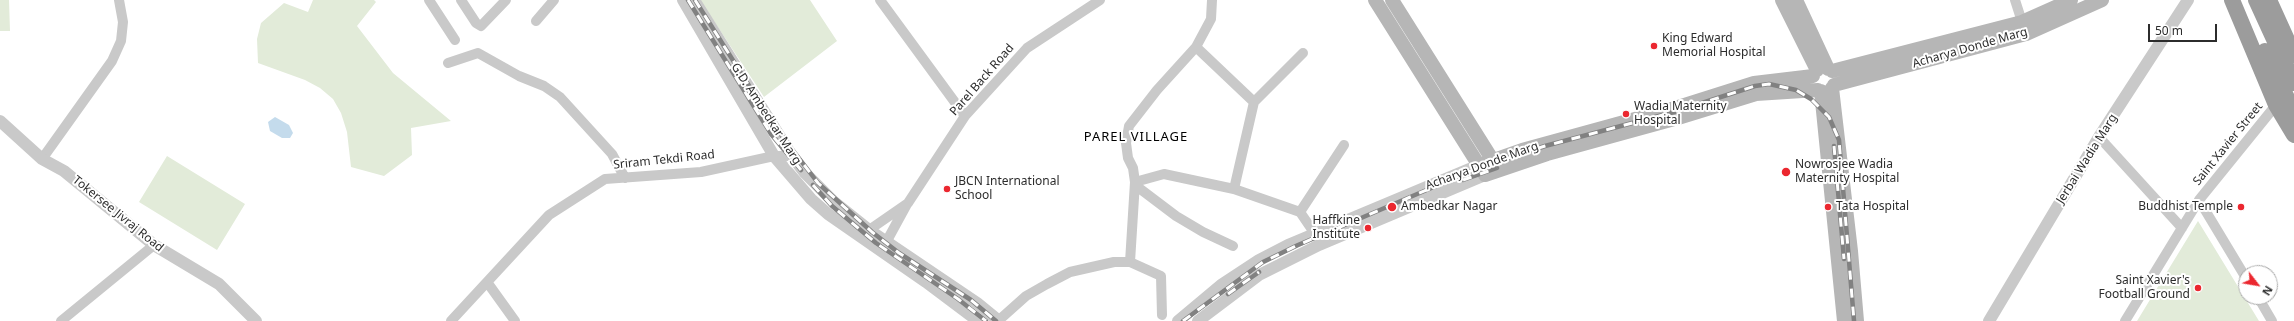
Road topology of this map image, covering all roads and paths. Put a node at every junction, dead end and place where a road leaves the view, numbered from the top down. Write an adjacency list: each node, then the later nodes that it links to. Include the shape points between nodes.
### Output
1 (119, 0): 41 (street, via 123,22 121,41 112,61)
2 (429, 0): 24 (street)
3 (461, 0): 4 (street, via 476,23 481,26)
4 (506, 0)
5 (554, 0): 22 (street)
6 (683, 0): 39 (street)
7 (694, 0): 40 (street, G.D. Ambedkar Marg)
8 (880, 0): 34 (street)
9 (1100, 0): 34 (street, Parel Back Road, via 1027,48)
10 (1212, 0): 25 (street, via 1211,19)
11 (1375, 0): 43 (main road)
12 (1392, 0): 42 (main road)
13 (2014, 0): 23 (street)
14 (2071, 0): 23 (main road, Acharya Donde Marg)
15 (2102, 0): 23 (main road, Acharya Donde Marg)
16 (2188, 0): 37 (street, Jerbai Wadia Marg)
17 (2232, 0): 32 (highway)
18 (2243, 0): 33 (highway)
19 (2256, 0): 30 (highway)
20 (2269, 0): 27 (highway)
21 (1788, 1): 29 (main road)
22 (536, 21)
23 (2024, 28): 29 (main road, Acharya Donde Marg)
24 (455, 40)
25 (1196, 47): 31 (street); 45 (street, via 1129,126 1127,151)
26 (1303, 53): 31 (street)
27 (2294, 55)
28 (448, 63): 44 (street, via 478,53 519,76 544,86 560,97 612,154)
29 (1824, 80): 42 (main road, Acharya Donde Marg, via 1755,88 1547,154); 61 (main road)
30 (2294, 83)
31 (1254, 102): 46 (street)
32 (2276, 105): 36 (highway); 47 (street, Saint Xavier Street)
33 (2294, 113)
34 (966, 116): 48 (street, Parel Back Road)
35 (0, 121): 41 (street, Tokersee Jivraj Road)
36 (2294, 135)
37 (2099, 137): 50 (street); 74 (street, Jerbai Wadia Marg)
38 (1344, 146): 49 (street)
39 (774, 156): 40 (street, Sriram Tekdi Road); 44 (street, Sriram Tekdi Road, via 701,172); 56 (street, via 816,204)
40 (792, 156): 52 (street, G.D. Ambedkar Marg, via 834,202)
41 (42, 159): 54 (street, Tokersee Jivraj Road, via 64,170)
42 (1496, 165): 43 (main road, Acharya Donde Marg)
43 (1482, 170): 51 (street, Acharya Donde Marg)
44 (625, 178): 60 (street, Sriram Tekdi Road, via 604,179 549,215)
45 (1135, 184): 46 (street, via 1164,174); 55 (street, via 1176,216); 57 (street)
46 (1234, 189): 49 (street)
47 (2199, 200): 50 (street, Saint Xavier Street); 58 (street)
48 (908, 203): 52 (street, Parel Back Road); 56 (street)
49 (1300, 212): 53 (street)
50 (2182, 228): 75 (street, Saint Xavier Street)
51 (1342, 229): 53 (street, Acharya Donde Marg); 71 (street, Acharya Donde Marg, via 1259,275)
52 (869, 230): 56 (street, G.D. Ambedkar Marg)
53 (1315, 234): 70 (street, Acharya Donde Marg, via 1259,260 1221,285)
54 (154, 245): 64 (street); 65 (street, Tokersee Jivraj Road, via 219,284)
55 (1233, 246)
56 (884, 247): 59 (street)
57 (1130, 262): 63 (street, via 1161,276); 69 (street, via 1114,262 1070,272 1026,296)
58 (2238, 265)
59 (929, 276): 68 (street); 69 (street)
60 (487, 282): 66 (street, Sriram Tekdi Road); 67 (street)
61 (1847, 284): 72 (main road); 73 (main road)
62 (2263, 305): 76 (street)
63 (1162, 315)
64 (61, 321)
65 (256, 321)
66 (451, 321)
67 (515, 321)
68 (978, 321)
69 (999, 321)
70 (1180, 321)
71 (1198, 321)
72 (1844, 321)
73 (1857, 321)
74 (1989, 321)
75 (2125, 321)
76 (2272, 321)

